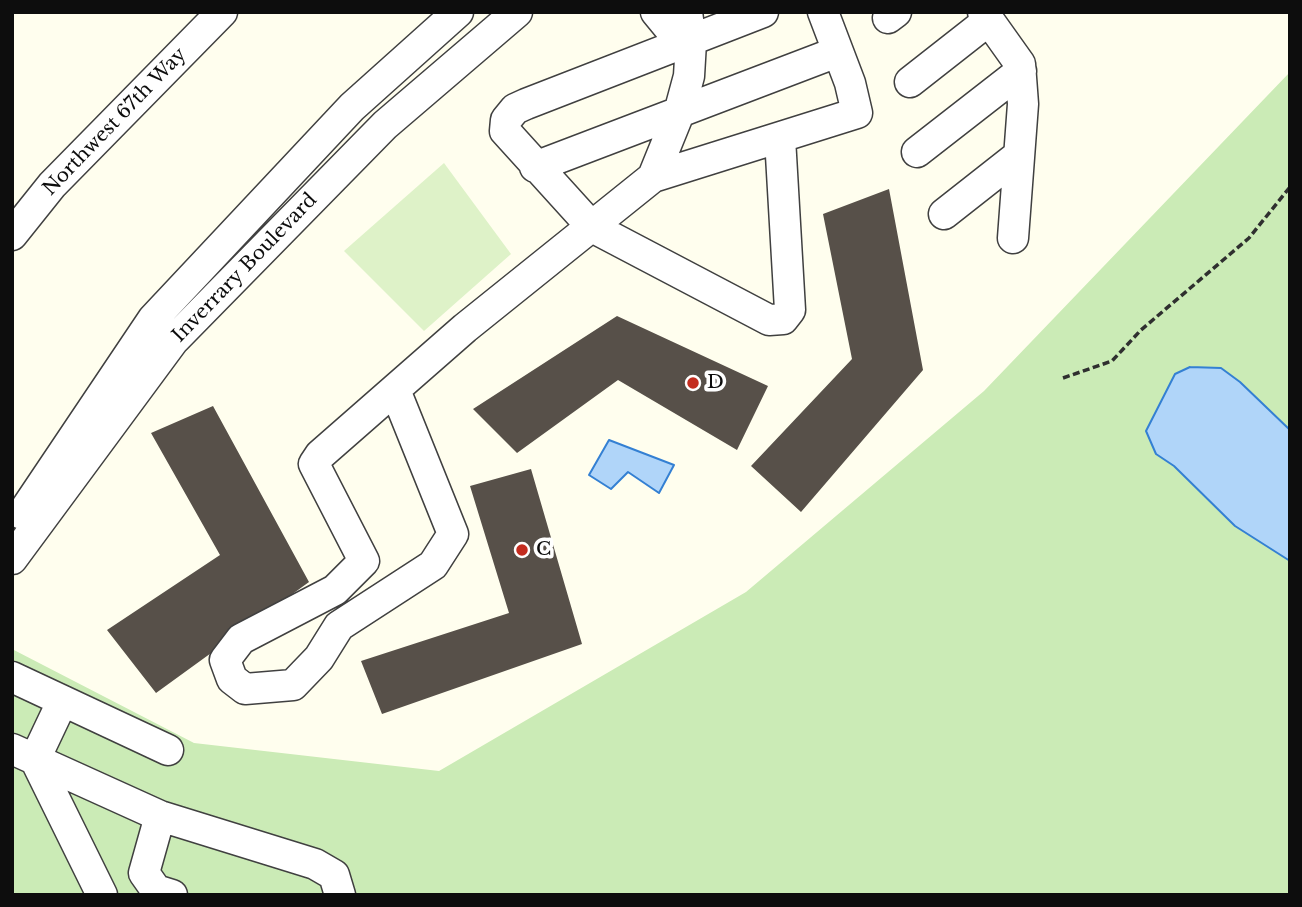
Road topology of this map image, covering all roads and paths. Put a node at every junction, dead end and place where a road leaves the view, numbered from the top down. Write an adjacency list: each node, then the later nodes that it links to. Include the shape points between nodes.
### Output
1 (222, 12): 22 (street, Northwest 67th Way, via 52,185)
2 (458, 12): 26 (street, Inverrary Boulevard, via 352,107 153,319)
3 (517, 12): 27 (street, Inverrary Boulevard, via 385,125 173,341)
4 (656, 12): 9 (street, via 670,29)
5 (687, 12): 9 (street)
6 (763, 12): 9 (street)
7 (823, 12): 10 (street)
8 (986, 16): 11 (street); 12 (street)
9 (691, 42): 13 (street); 17 (street, via 515,109 506,120 505,131)
10 (837, 52): 13 (street); 14 (street, via 857,113)
11 (1021, 71): 15 (street); 16 (street)
12 (910, 82)
13 (679, 113): 17 (street); 18 (street)
14 (780, 138): 18 (street); 21 (street, via 790,310 783,319 769,320)
15 (917, 152)
16 (1019, 155): 20 (street); 23 (street)
17 (535, 167): 21 (street)
18 (653, 177): 21 (street)
19 (1290, 187): 24 (path, via 1249,238 1141,330 1112,361)
20 (944, 214)
21 (592, 227): 25 (street)
22 (12, 235)
23 (1013, 239)
24 (1063, 378)
25 (395, 390): 25 (street, via 314,464 364,562 335,590 241,639 225,660 232,679 245,689 293,685 319,658 339,626 433,565 453,534)
26 (12, 527)
27 (12, 558)
28 (12, 677): 29 (street)
29 (62, 702): 30 (street); 31 (street)
30 (168, 750)
31 (24, 754): 32 (street); 33 (street)
32 (160, 816): 34 (street, via 145,873 156,890); 35 (street, via 316,864 334,875)
33 (102, 895)
34 (172, 895)
35 (340, 895)

